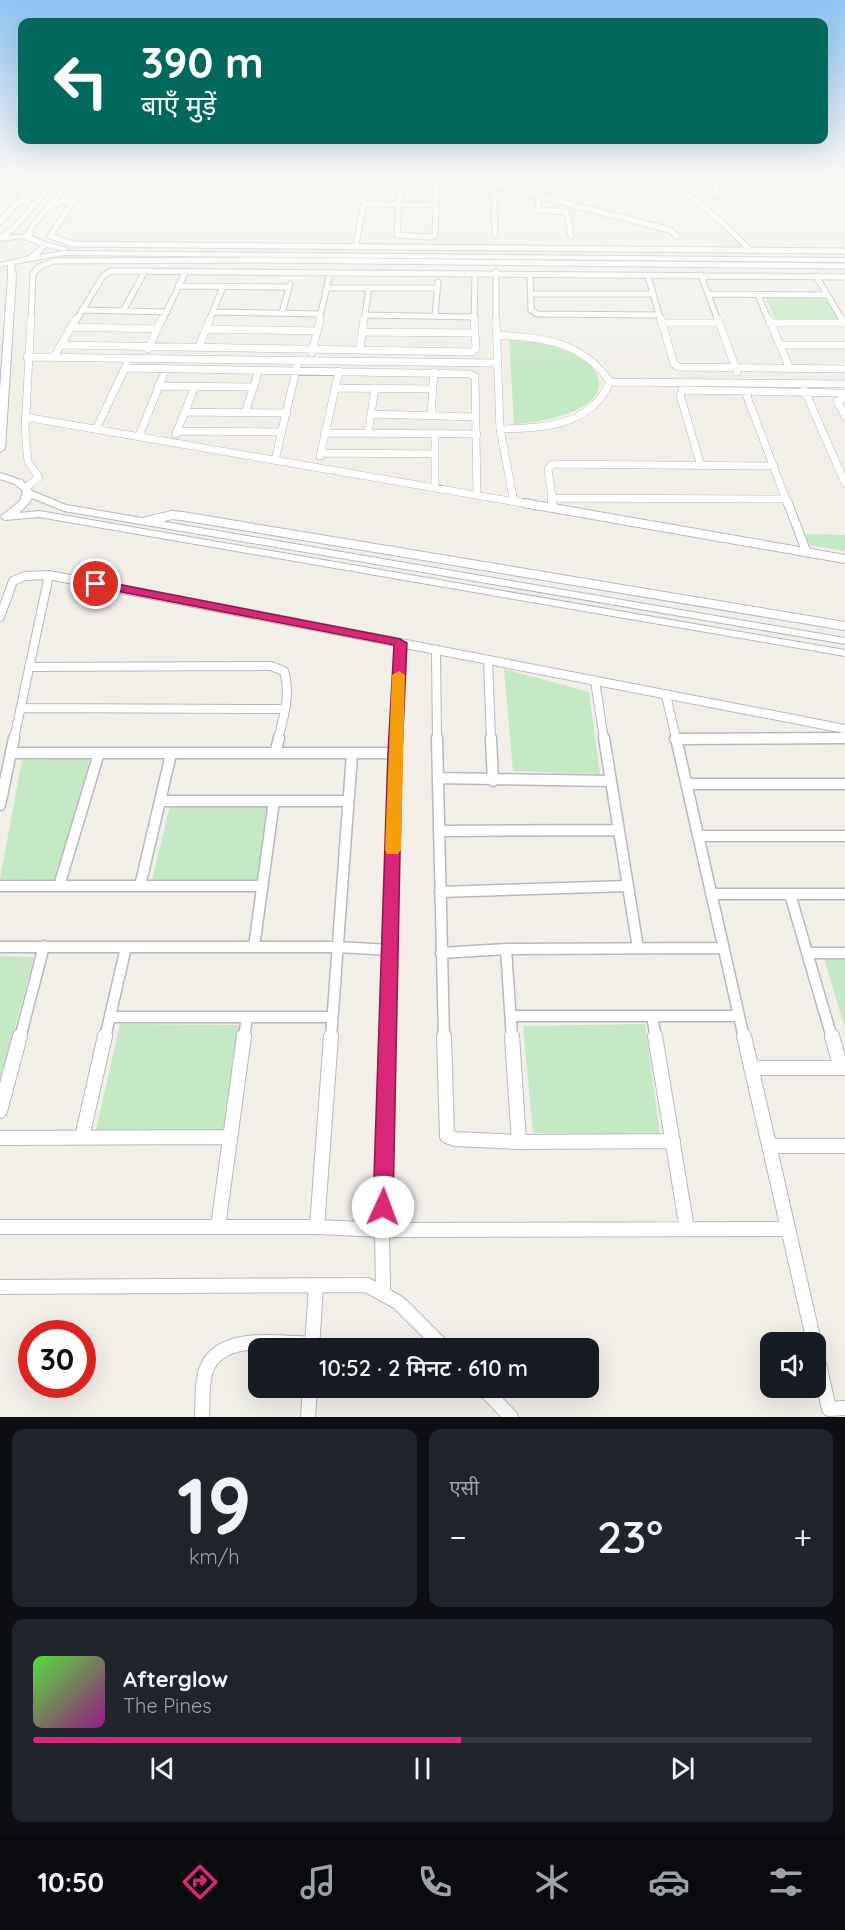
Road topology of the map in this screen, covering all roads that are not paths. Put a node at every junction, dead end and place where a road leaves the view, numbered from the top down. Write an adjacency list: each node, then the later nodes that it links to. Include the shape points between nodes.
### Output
1 (39, 242): 5 (street)
2 (68, 242): 7 (street)
3 (357, 242): 6 (street)
4 (742, 242): 9 (street)
5 (43, 244): 7 (street, via 65,249); 11 (street, via 39,254)
6 (356, 246): 7 (street); 9 (street)
7 (167, 248): 9 (street)
8 (845, 251): 9 (street)
9 (753, 253): 12 (street)
10 (151, 254): 11 (street, via 64,253); 13 (street); 14 (street)
11 (31, 258): 16 (street)
12 (845, 258): 13 (street)
13 (776, 259): 18 (street)
14 (168, 260): 15 (street); 71 (street, via 67,259 39,267 33,274)
15 (497, 263): 18 (street); 26 (street)
16 (11, 264): 17 (street); 120 (street)
17 (0, 265)
18 (759, 265): 19 (street)
19 (845, 266)
20 (145, 271): 21 (street); 43 (street, via 107,273); 44 (street)
21 (186, 271): 22 (street); 32 (street)
22 (293, 273): 23 (street); 34 (street)
23 (330, 273): 24 (street); 35 (street)
24 (439, 274): 25 (street); 37 (street)
25 (475, 275): 26 (street); 52 (street)
26 (496, 275): 27 (street); 63 (street)
27 (530, 275): 29 (street); 38 (street)
28 (701, 275): 29 (street); 30 (street); 40 (street)
29 (648, 276): 39 (street)
30 (816, 276): 31 (street); 42 (street)
31 (845, 277)
32 (178, 286): 33 (street); 45 (street)
33 (223, 287): 34 (street); 46 (street)
34 (289, 287): 47 (street)
35 (327, 288): 36 (street); 48 (street)
36 (369, 288): 37 (street); 49 (street)
37 (438, 288): 50 (street)
38 (531, 294): 39 (street); 51 (street, via 531,310 537,314)
39 (653, 294): 51 (street)
40 (708, 294): 41 (street); 54 (street)
41 (758, 295): 42 (street); 55 (street)
42 (827, 295): 56 (street)
43 (81, 310): 44 (street); 57 (street)
44 (123, 311): 45 (street)
45 (166, 312): 58 (street)
46 (213, 312): 47 (street); 59 (street)
47 (282, 313): 48 (street)
48 (321, 314): 60 (street)
49 (365, 315): 50 (street); 61 (street)
50 (435, 315): 52 (street)
51 (659, 315): 53 (street)
52 (475, 317): 62 (street)
53 (661, 323): 54 (street); 80 (street, via 674,364 689,369)
54 (718, 323): 80 (street)
55 (770, 323): 56 (street); 65 (street)
56 (844, 323)
57 (72, 327): 58 (street); 64 (street)
58 (158, 329): 67 (street)
59 (206, 330): 60 (street); 68 (street)
60 (317, 331): 69 (street)
61 (363, 332): 62 (street); 70 (street)
62 (474, 333): 70 (street, via 476,350 470,352)
63 (497, 335): 77 (street); 87 (street, via 532,338 571,348 590,357)
64 (62, 345): 67 (street); 72 (street)
65 (780, 345): 66 (street); 81 (street)
66 (845, 345)
67 (150, 346): 68 (street); 74 (street)
68 (199, 347): 69 (street)
69 (313, 348): 70 (street); 76 (street)
70 (360, 349)
71 (27, 357): 72 (street); 108 (street)
72 (52, 358): 73 (street)
73 (129, 359): 74 (street); 78 (street)
74 (143, 359): 75 (street)
75 (298, 361): 76 (street); 84 (street)
76 (309, 361): 77 (street)
77 (496, 363): 111 (street)
78 (125, 368): 79 (street); 110 (street)
79 (166, 369): 83 (street); 91 (street)
80 (735, 369): 81 (street); 88 (street)
81 (790, 369): 82 (street)
82 (845, 369)
83 (259, 370): 84 (street); 93 (street)
84 (297, 370): 85 (street); 104 (street)
85 (339, 371): 86 (street); 94 (street)
86 (434, 372): 96 (street); 109 (street, via 473,375)
87 (610, 382): 88 (street); 111 (street, via 601,401 589,411 526,428)
88 (742, 383): 89 (street)
89 (803, 384): 90 (street); 98 (street)
90 (845, 384)
91 (158, 386): 92 (street); 118 (street)
92 (195, 386): 93 (street); 102 (street)
93 (254, 387): 103 (street)
94 (335, 388): 95 (street); 114 (street)
95 (375, 388): 96 (street); 105 (street)
96 (433, 389): 106 (street)
97 (746, 391): 98 (street); 126 (street, via 680,391); 127 (street)
98 (805, 393): 99 (street); 123 (street)
99 (845, 393)
100 (845, 398): 101 (street, via 837,401)
101 (843, 408): 107 (street)
102 (185, 412): 103 (street); 112 (street)
103 (245, 413): 104 (street)
104 (287, 413): 113 (street)
105 (371, 414): 106 (street); 115 (street)
106 (431, 415): 109 (street)
107 (845, 416)
108 (25, 417): 110 (street); 132 (street, via 28,462 39,477)
109 (476, 417): 117 (street)
110 (96, 429): 118 (street)
111 (500, 429): 136 (street)
112 (177, 431): 113 (street); 119 (street)
113 (282, 432): 125 (street)
114 (325, 433): 115 (street); 121 (street)
115 (368, 433): 116 (street)
116 (435, 434): 117 (street); 122 (street)
117 (477, 434): 133 (street)
118 (139, 436): 119 (street)
119 (173, 443): 125 (street)
120 (0, 449)
121 (321, 453): 122 (street); 128 (street)
122 (435, 454): 131 (street)
123 (834, 456): 124 (street); 130 (street)
124 (845, 457)
125 (275, 460): 128 (street)
126 (701, 466): 127 (street); 134 (street, via 554,464 548,469)
127 (774, 466): 135 (street)
128 (318, 468): 131 (street)
129 (0, 476): 132 (street, via 20,481)
130 (845, 483)
131 (435, 487): 133 (street)
132 (28, 490): 138 (street, via 27,502); 139 (street, via 64,508)
133 (477, 495): 136 (street)
134 (551, 498): 135 (street); 137 (street)
135 (786, 499): 140 (street)
136 (514, 502): 137 (street)
137 (553, 508): 140 (street)
138 (2, 518): 148 (street, via 39,513)
139 (147, 521): 144 (street, via 182,516); 145 (street)
140 (806, 551): 141 (street)
141 (845, 559)
142 (49, 575): 143 (street, via 25,574 14,578); 146 (street); 150 (street)
143 (0, 617)
144 (845, 627)
145 (845, 641)
146 (400, 643): 147 (street); 162 (street)
147 (436, 650): 149 (street); 164 (street)
148 (845, 653)
149 (488, 660): 151 (street); 165 (street)
150 (29, 667): 153 (street); 154 (street, via 271,666 285,674)
151 (595, 681): 152 (street); 166 (street)
152 (666, 694): 155 (street); 157 (street)
153 (21, 708): 154 (street); 158 (street)
154 (285, 709): 161 (street)
155 (845, 729)
156 (845, 738): 157 (street)
157 (675, 739): 167 (street)
158 (11, 753): 159 (street); 172 (street)
159 (99, 753): 160 (street); 178 (street)
160 (171, 753): 161 (street); 169 (street)
161 (275, 753): 163 (street)
162 (395, 753): 163 (street); 194 (street)
163 (352, 754): 171 (street)
164 (439, 778): 165 (street); 174 (street)
165 (493, 781): 166 (street)
166 (610, 781): 173 (street)
167 (686, 784): 168 (street); 175 (street)
168 (845, 784)
169 (160, 801): 170 (street); 179 (street)
170 (274, 801): 171 (street); 180 (street)
171 (348, 801): 190 (street)
172 (0, 805)
173 (619, 830): 174 (street); 181 (street)
174 (440, 831): 182 (street)
175 (698, 836): 176 (street); 183 (street)
176 (845, 836)
177 (0, 886): 178 (street)
178 (59, 886): 179 (street)
179 (140, 886): 180 (street)
180 (262, 886): 189 (street)
181 (628, 886): 182 (street); 191 (street)
182 (440, 892): 196 (street)
183 (711, 894): 184 (street); 192 (street)
184 (790, 894): 185 (street); 197 (street)
185 (845, 894)
186 (44, 946): 187 (street); 188 (street); 206 (street)
187 (0, 947)
188 (126, 947): 189 (street); 201 (street)
189 (254, 947): 190 (street)
190 (338, 947): 194 (street); 203 (street)
191 (638, 948): 192 (street); 193 (street)
192 (723, 948): 200 (street)
193 (506, 949): 196 (street); 198 (street)
194 (391, 950): 219 (street)
195 (845, 952): 197 (street)
196 (441, 953): 211 (street, via 447,1136)
197 (807, 953): 205 (street)
198 (511, 1016): 199 (street); 211 (street)
199 (652, 1016): 200 (street); 210 (street)
200 (739, 1016): 204 (street)
201 (110, 1017): 202 (street); 208 (street)
202 (247, 1017): 203 (street); 209 (street)
203 (333, 1017): 216 (street)
204 (751, 1068): 205 (street); 212 (street)
205 (843, 1068)
206 (0, 1111)
207 (0, 1137): 208 (street)
208 (82, 1137): 209 (street)
209 (230, 1137): 215 (street)
210 (673, 1141): 211 (street); 217 (street)
211 (519, 1142)
212 (769, 1146): 213 (street); 218 (street)
213 (845, 1146)
214 (0, 1227): 215 (street)
215 (218, 1227): 216 (street)
216 (317, 1227): 219 (street)
217 (687, 1229): 218 (street); 219 (street)
218 (788, 1229): 223 (street)
219 (382, 1230): 222 (street)
220 (316, 1286): 221 (street); 222 (street, via 367,1285); 224 (street)
221 (0, 1287)
222 (383, 1290): 225 (street)
223 (812, 1332)
224 (313, 1338)
225 (434, 1338)
226 (248, 1344): 231 (street, via 226,1347 214,1354 206,1369)
227 (826, 1383): 230 (street)
228 (309, 1398): 232 (street)
229 (493, 1398): 233 (street)
230 (835, 1411)
231 (202, 1417)
232 (308, 1417)
233 (511, 1417)

